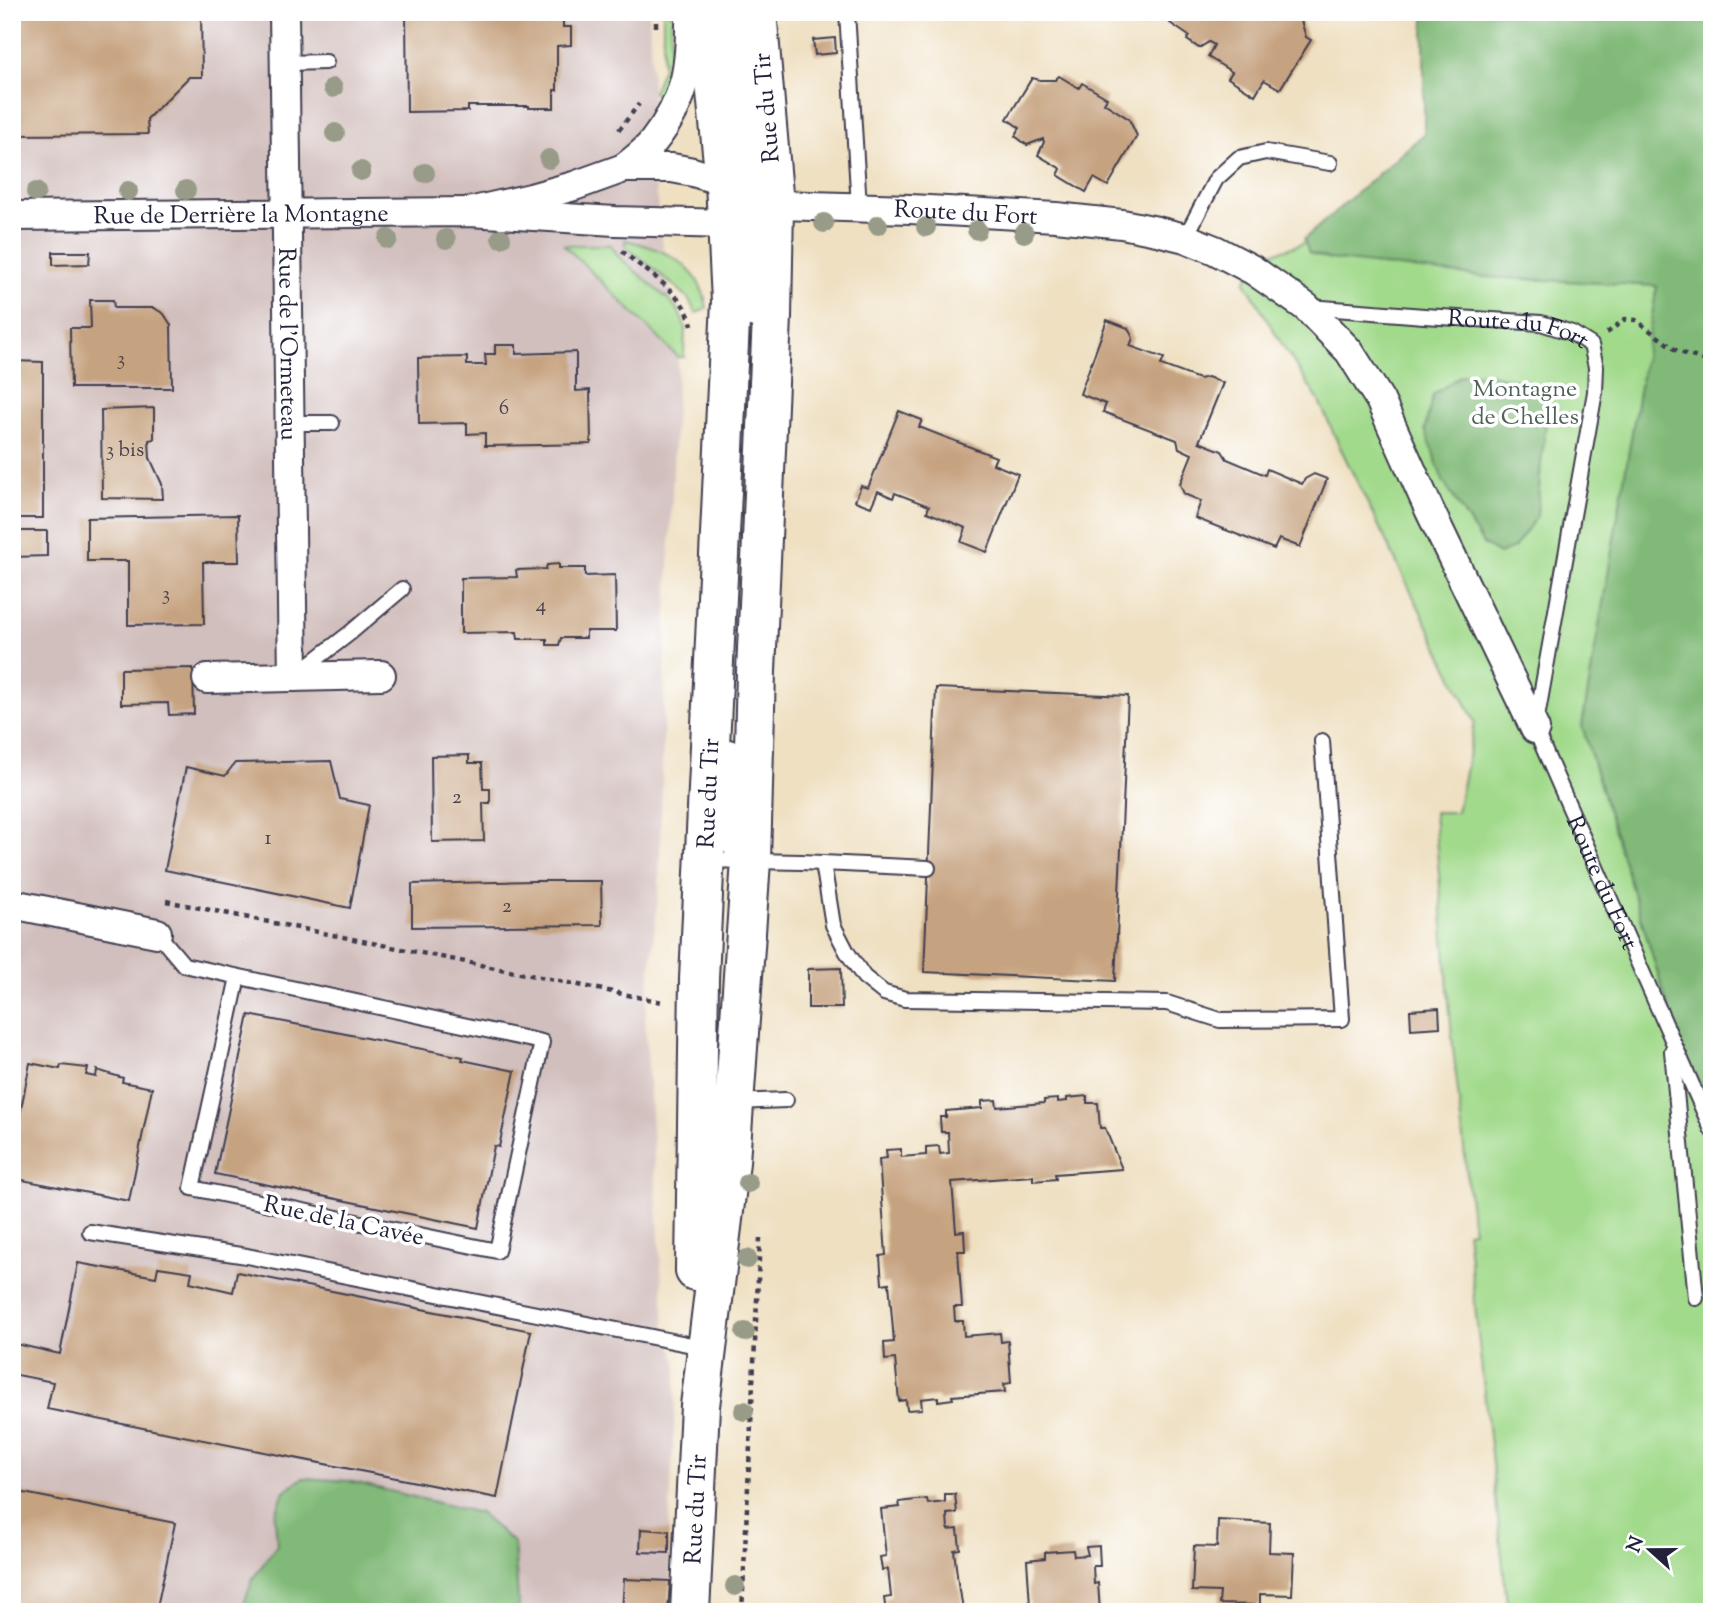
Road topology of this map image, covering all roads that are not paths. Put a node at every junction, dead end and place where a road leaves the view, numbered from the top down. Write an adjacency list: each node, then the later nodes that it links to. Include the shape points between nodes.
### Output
1 (284, 12): 8 (street, Rue de l'Ormeteau)
2 (690, 12): 10 (street, via 691,49 685,85 652,144)
3 (708, 12): 11 (main road, Rue du Tir)
4 (731, 12): 11 (street, Rue du Tir)
5 (757, 12): 11 (main road, Rue du Tir)
6 (847, 12): 12 (lane)
7 (326, 61): 8 (lane)
8 (285, 63): 14 (street, Rue de l'Ormeteau)
9 (1330, 163): 16 (lane, via 1266,152 1239,158 1216,179)
10 (624, 168): 11 (street, Rue de Derrière la Montagne, via 693,172); 13 (street, Rue de Derrière la Montagne, via 575,186)
11 (744, 204): 12 (street, Route du Fort); 13 (street, Rue de Derrière la Montagne, via 615,221); 20 (main road, Rue du Tir, via 731,301); 28 (main road, Rue du Tir, via 772,317)
12 (859, 207): 16 (street, Route du Fort, via 1056,217 1122,224)
13 (469, 212): 14 (street, Rue de Derrière la Montagne)
14 (287, 214): 15 (street, Rue de Derrière la Montagne); 18 (street, Rue de l'Ormeteau)
15 (12, 216)
16 (1185, 238): 17 (street, Route du Fort, via 1253,270)
17 (1306, 307): 25 (street, Route du Fort, via 1349,351 1380,400); 25 (lane, Route du Fort, via 1541,323 1591,345 1595,392)
18 (290, 423): 19 (lane); 23 (street, Rue de l'Ormeteau)
19 (332, 423)
20 (718, 578): 27 (main road, Rue du Tir); 28 (street, via 732,677 727,834)
21 (402, 589): 23 (lane)
22 (381, 674): 23 (street)
23 (293, 677): 24 (street)
24 (207, 679)
25 (1535, 729): 34 (lane, Route du Fort)
26 (1322, 741): 29 (lane, via 1342,1019 1220,1020 1167,1003 905,999 884,993 864,977 833,925)
27 (703, 860): 28 (lane); 36 (main road, Rue du Tir, via 699,979)
28 (751, 861): 29 (lane); 36 (main road, Rue du Tir)
29 (822, 863): 30 (lane)
30 (928, 868)
31 (12, 904): 32 (street)
32 (157, 933): 33 (lane, via 184,965)
33 (238, 977): 33 (lane, Rue de la Cavée, via 192,1188 498,1251 542,1042)
34 (1671, 1035): 37 (lane, Route du Fort); 39 (lane, Route du Fort)
35 (786, 1100): 36 (lane)
36 (716, 1102): 40 (main road, Rue du Tir, via 695,1298); 41 (main road, Rue du Tir, via 729,1173)
37 (1712, 1130)
38 (90, 1231): 40 (lane, via 247,1256)
39 (1696, 1298)
40 (697, 1346): 41 (main road, Rue du Tir)
41 (700, 1406): 42 (main road, Rue du Tir)
42 (690, 1612)

